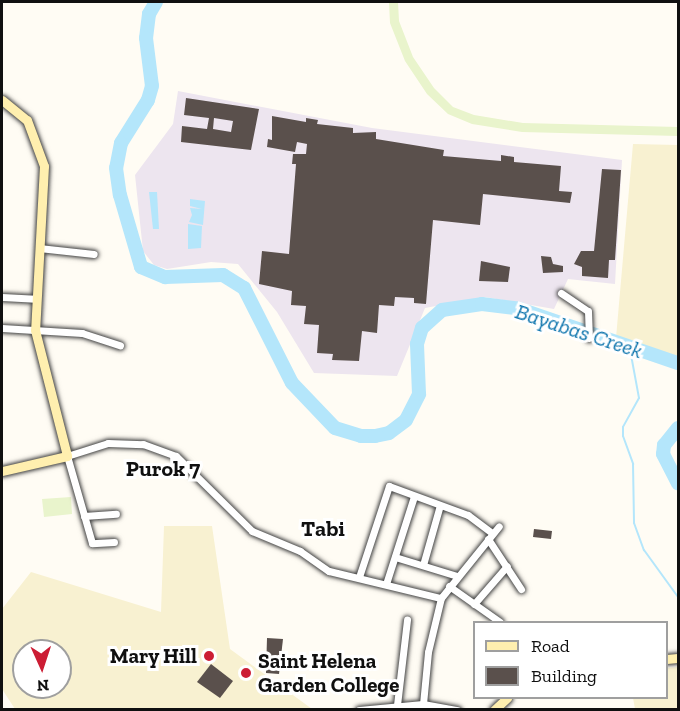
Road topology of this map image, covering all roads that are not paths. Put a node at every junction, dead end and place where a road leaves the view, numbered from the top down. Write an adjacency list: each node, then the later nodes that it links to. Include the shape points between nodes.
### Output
1 (2, 100): 2 (street, via 27,120 42,158 44,194)
2 (39, 248): 3 (street); 6 (street)
3 (93, 254)
4 (561, 293): 9 (street, via 588,311)
5 (2, 297): 6 (street)
6 (35, 299): 8 (street)
7 (2, 328): 8 (street)
8 (35, 330): 10 (street, via 93,335); 11 (street)
9 (589, 338)
10 (120, 345)
11 (67, 456): 12 (street); 16 (street); 24 (street, via 119,442 163,449 187,465 252,531 300,551 329,571)
12 (2, 471)
13 (414, 496): 14 (street); 20 (street); 24 (street, via 392,487 385,490)
14 (440, 505): 18 (street, via 468,515); 21 (street)
15 (116, 514): 16 (street)
16 (84, 516): 19 (street, via 92,543)
17 (499, 526): 18 (street)
18 (490, 536): 22 (street); 23 (street)
19 (114, 542)
20 (395, 557): 21 (street); 25 (street)
21 (423, 566): 23 (street)
22 (507, 566): 27 (street); 29 (street)
23 (457, 576): 26 (street)
24 (359, 577): 25 (street)
25 (386, 584): 28 (street)
26 (450, 586): 28 (street); 29 (street)
27 (521, 589)
28 (441, 598): 33 (street, via 428,652)
29 (474, 604): 31 (street)
30 (407, 620): 34 (street)
31 (499, 621)
32 (506, 699): 37 (street)
33 (423, 704): 34 (street); 36 (street)
34 (397, 705): 35 (street)
35 (359, 710)
36 (457, 710)
37 (494, 710)

